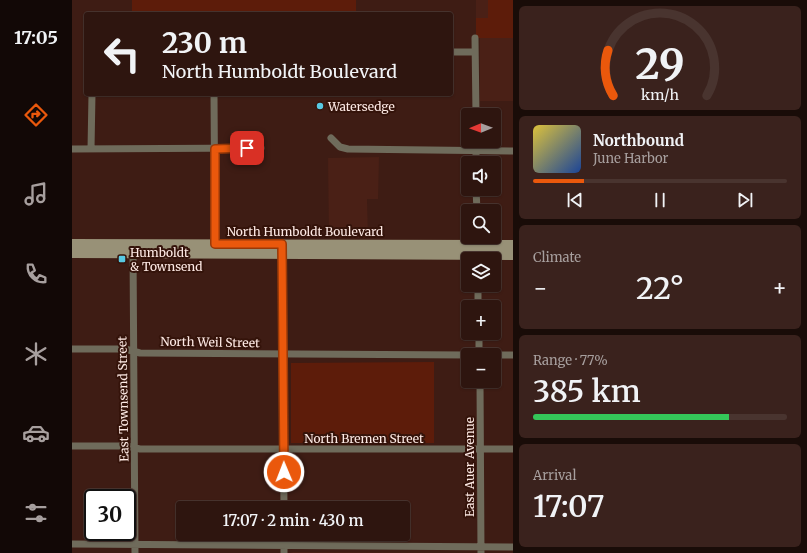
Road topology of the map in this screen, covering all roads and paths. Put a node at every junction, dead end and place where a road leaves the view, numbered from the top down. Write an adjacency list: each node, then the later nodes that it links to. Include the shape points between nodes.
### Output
1 (475, 38): 3 (street)
2 (453, 52): 3 (street)
3 (475, 52): 6 (street)
4 (92, 96): 10 (street)
5 (214, 96): 11 (street)
6 (476, 108)
7 (331, 138): 12 (street, via 340,147 348,149)
8 (261, 148): 11 (street)
9 (72, 149): 10 (street)
10 (92, 149): 11 (street)
11 (215, 149): 18 (street)
12 (476, 150): 13 (street); 14 (street)
13 (513, 151)
14 (476, 156)
15 (72, 244): 17 (main road, North Humboldt Boulevard)
16 (513, 245): 20 (main road, North Humboldt Boulevard)
17 (133, 249): 18 (main road, North Humboldt Boulevard); 21 (main road, North Humboldt Boulevard); 24 (street, East Townsend Street)
18 (215, 249): 19 (main road, North Humboldt Boulevard)
19 (282, 249): 20 (main road, North Humboldt Boulevard); 25 (street)
20 (478, 249): 22 (main road, North Humboldt Boulevard)
21 (72, 253)
22 (513, 255)
23 (72, 349): 24 (street, North Weil Street)
24 (133, 351): 25 (street, North Weil Street); 31 (street, East Townsend Street)
25 (283, 355): 26 (street, North Weil Street); 34 (street)
26 (461, 355)
27 (501, 355): 28 (street)
28 (513, 355)
29 (480, 388): 32 (street, East Auer Avenue)
30 (72, 446): 31 (street, North Bremen Street)
31 (134, 448): 34 (street, North Bremen Street); 37 (street, East Townsend Street)
32 (481, 449): 33 (street, North Bremen Street); 34 (street, North Bremen Street); 40 (street, East Auer Avenue)
33 (513, 449)
34 (283, 450): 35 (street)
35 (284, 501)
36 (72, 544): 37 (street)
37 (135, 545): 39 (street); 41 (street, East Townsend Street)
38 (513, 547): 40 (street)
39 (284, 550): 40 (street)
40 (481, 550)
41 (135, 553)

